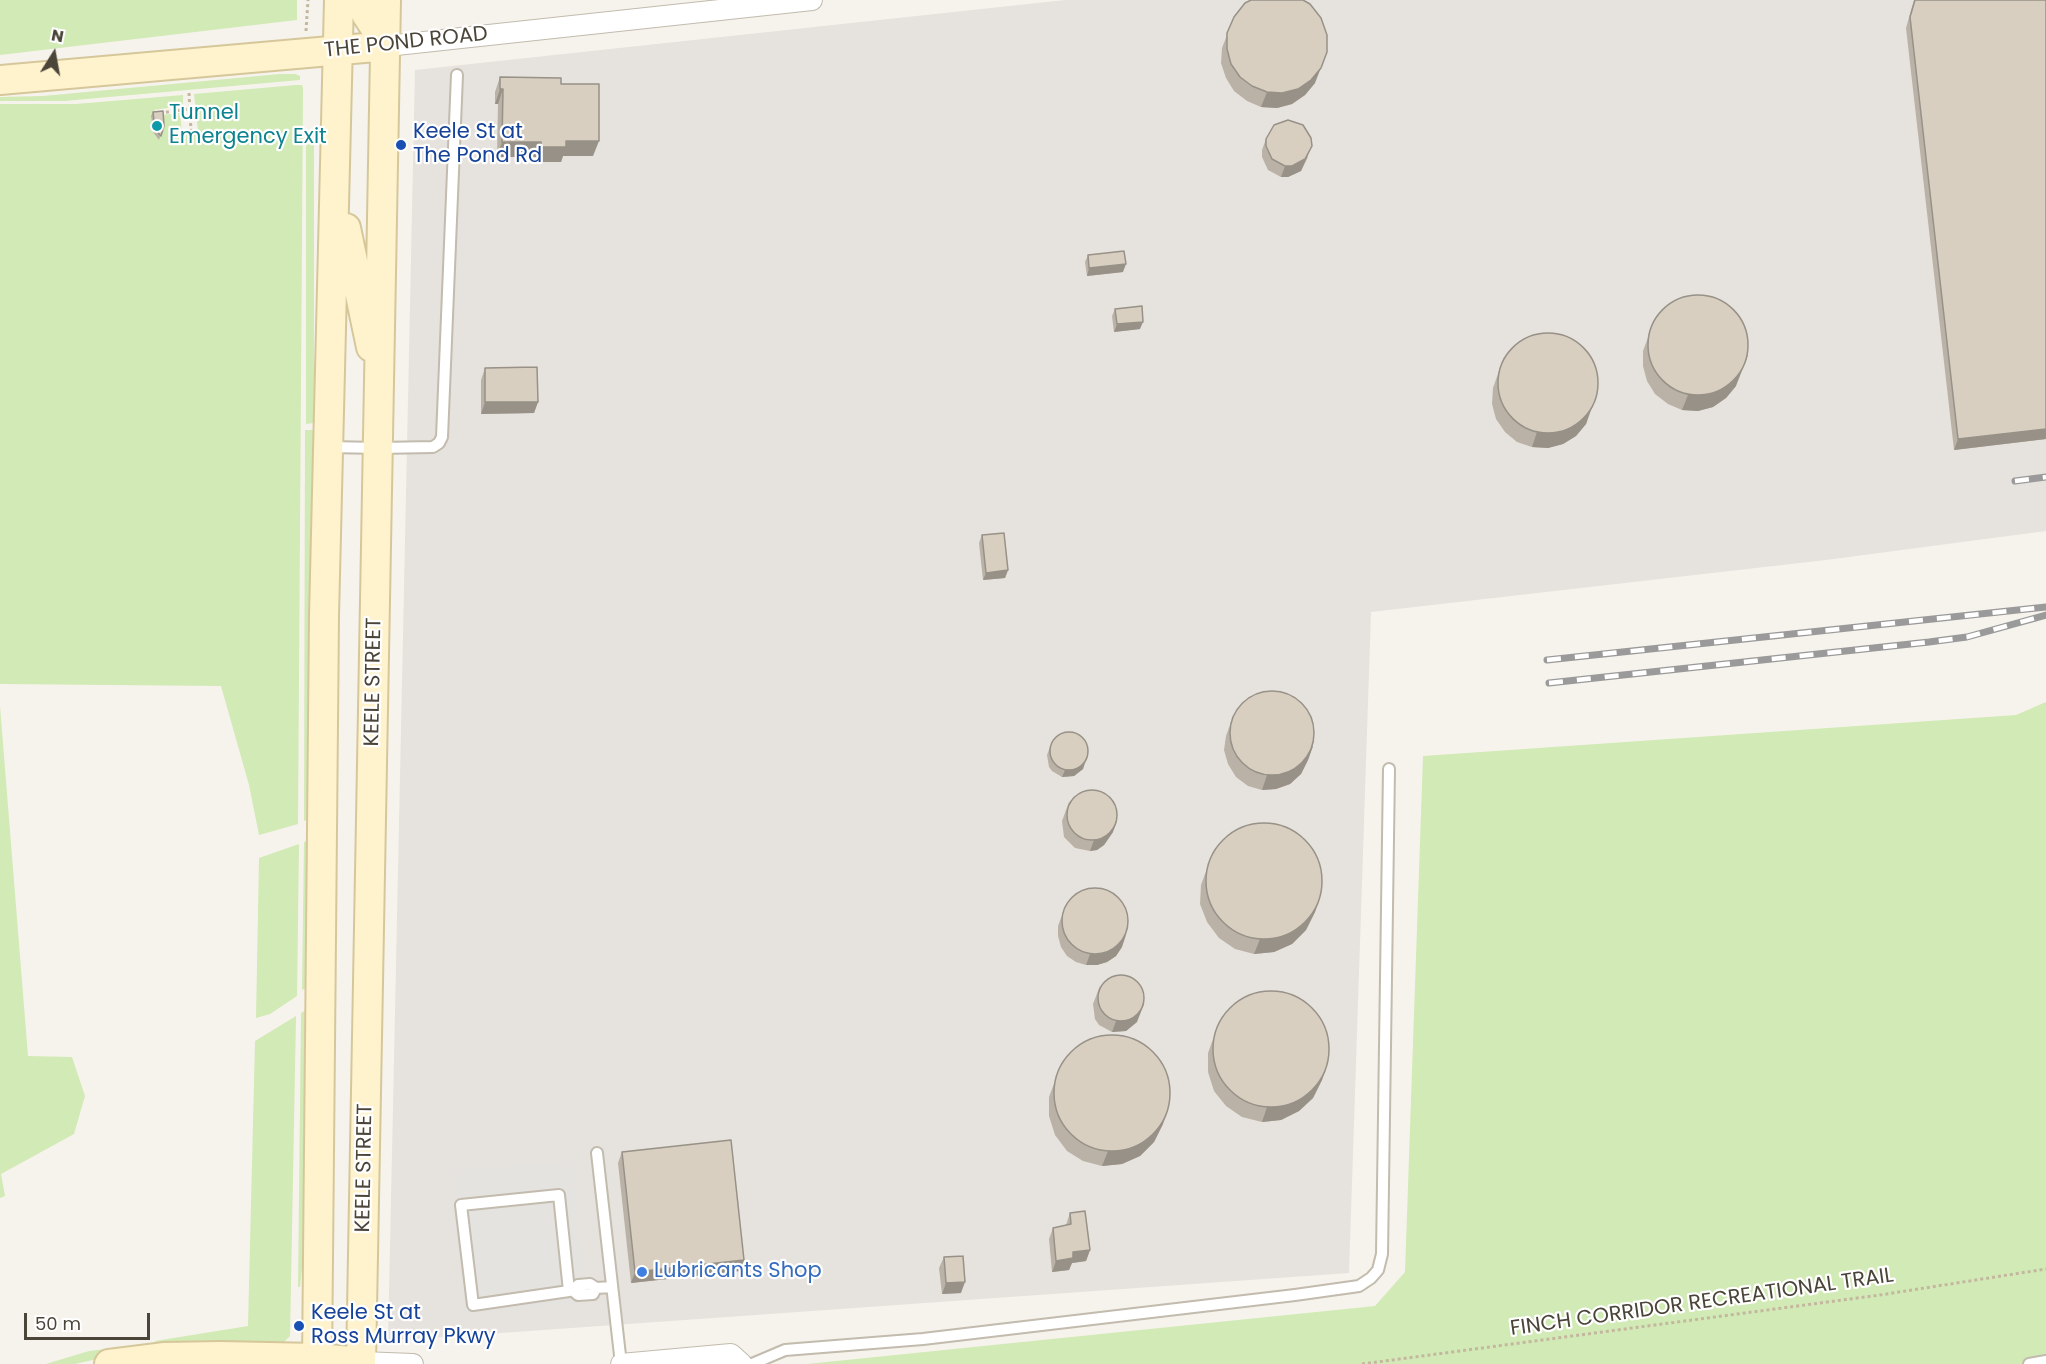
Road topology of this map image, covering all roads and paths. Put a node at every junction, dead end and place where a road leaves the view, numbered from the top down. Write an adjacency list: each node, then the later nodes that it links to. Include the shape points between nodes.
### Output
1 (308, 0): 7 (path)
2 (339, 0): 9 (main road)
3 (366, 0): 8 (main road, via 366,14)
4 (386, 0): 8 (main road, KEELE STREET)
5 (812, 0): 6 (street, THE POND ROAD)
6 (748, 3): 8 (street, THE POND ROAD)
7 (305, 32)
8 (387, 46): 9 (main road, THE POND ROAD); 16 (main road, KEELE STREET)
9 (338, 50): 11 (main road, THE POND ROAD); 16 (main road, via 347,79 345,222); 17 (main road)
10 (457, 75): 18 (lane, via 442,437 433,447)
11 (0, 80)
12 (189, 93): 13 (path)
13 (190, 109): 14 (path); 15 (path)
14 (158, 115)
15 (191, 131)
16 (380, 387): 18 (main road, KEELE STREET)
17 (328, 447): 18 (lane); 24 (main road)
18 (379, 448): 26 (main road, KEELE STREET)
19 (1389, 769): 31 (lane, via 1382,1254 1371,1278 1359,1286 1284,1296 923,1339 785,1350)
20 (597, 1153): 22 (lane)
21 (2046, 1269): 32 (path, FINCH CORRIDOR RECREATIONAL TRAIL)
22 (612, 1287): 23 (lane, via 578,1285); 29 (lane)
23 (571, 1291): 23 (lane, via 473,1305 461,1205 559,1195)
24 (317, 1361): 26 (main road); 27 (main road, via 165,1357)
25 (2046, 1362): 33 (lane)
26 (361, 1363): 28 (street)
27 (109, 1364)
28 (413, 1364)
29 (621, 1364): 30 (street, via 731,1354)
30 (742, 1364)
31 (752, 1364)
32 (1362, 1364)
33 (2029, 1364)

